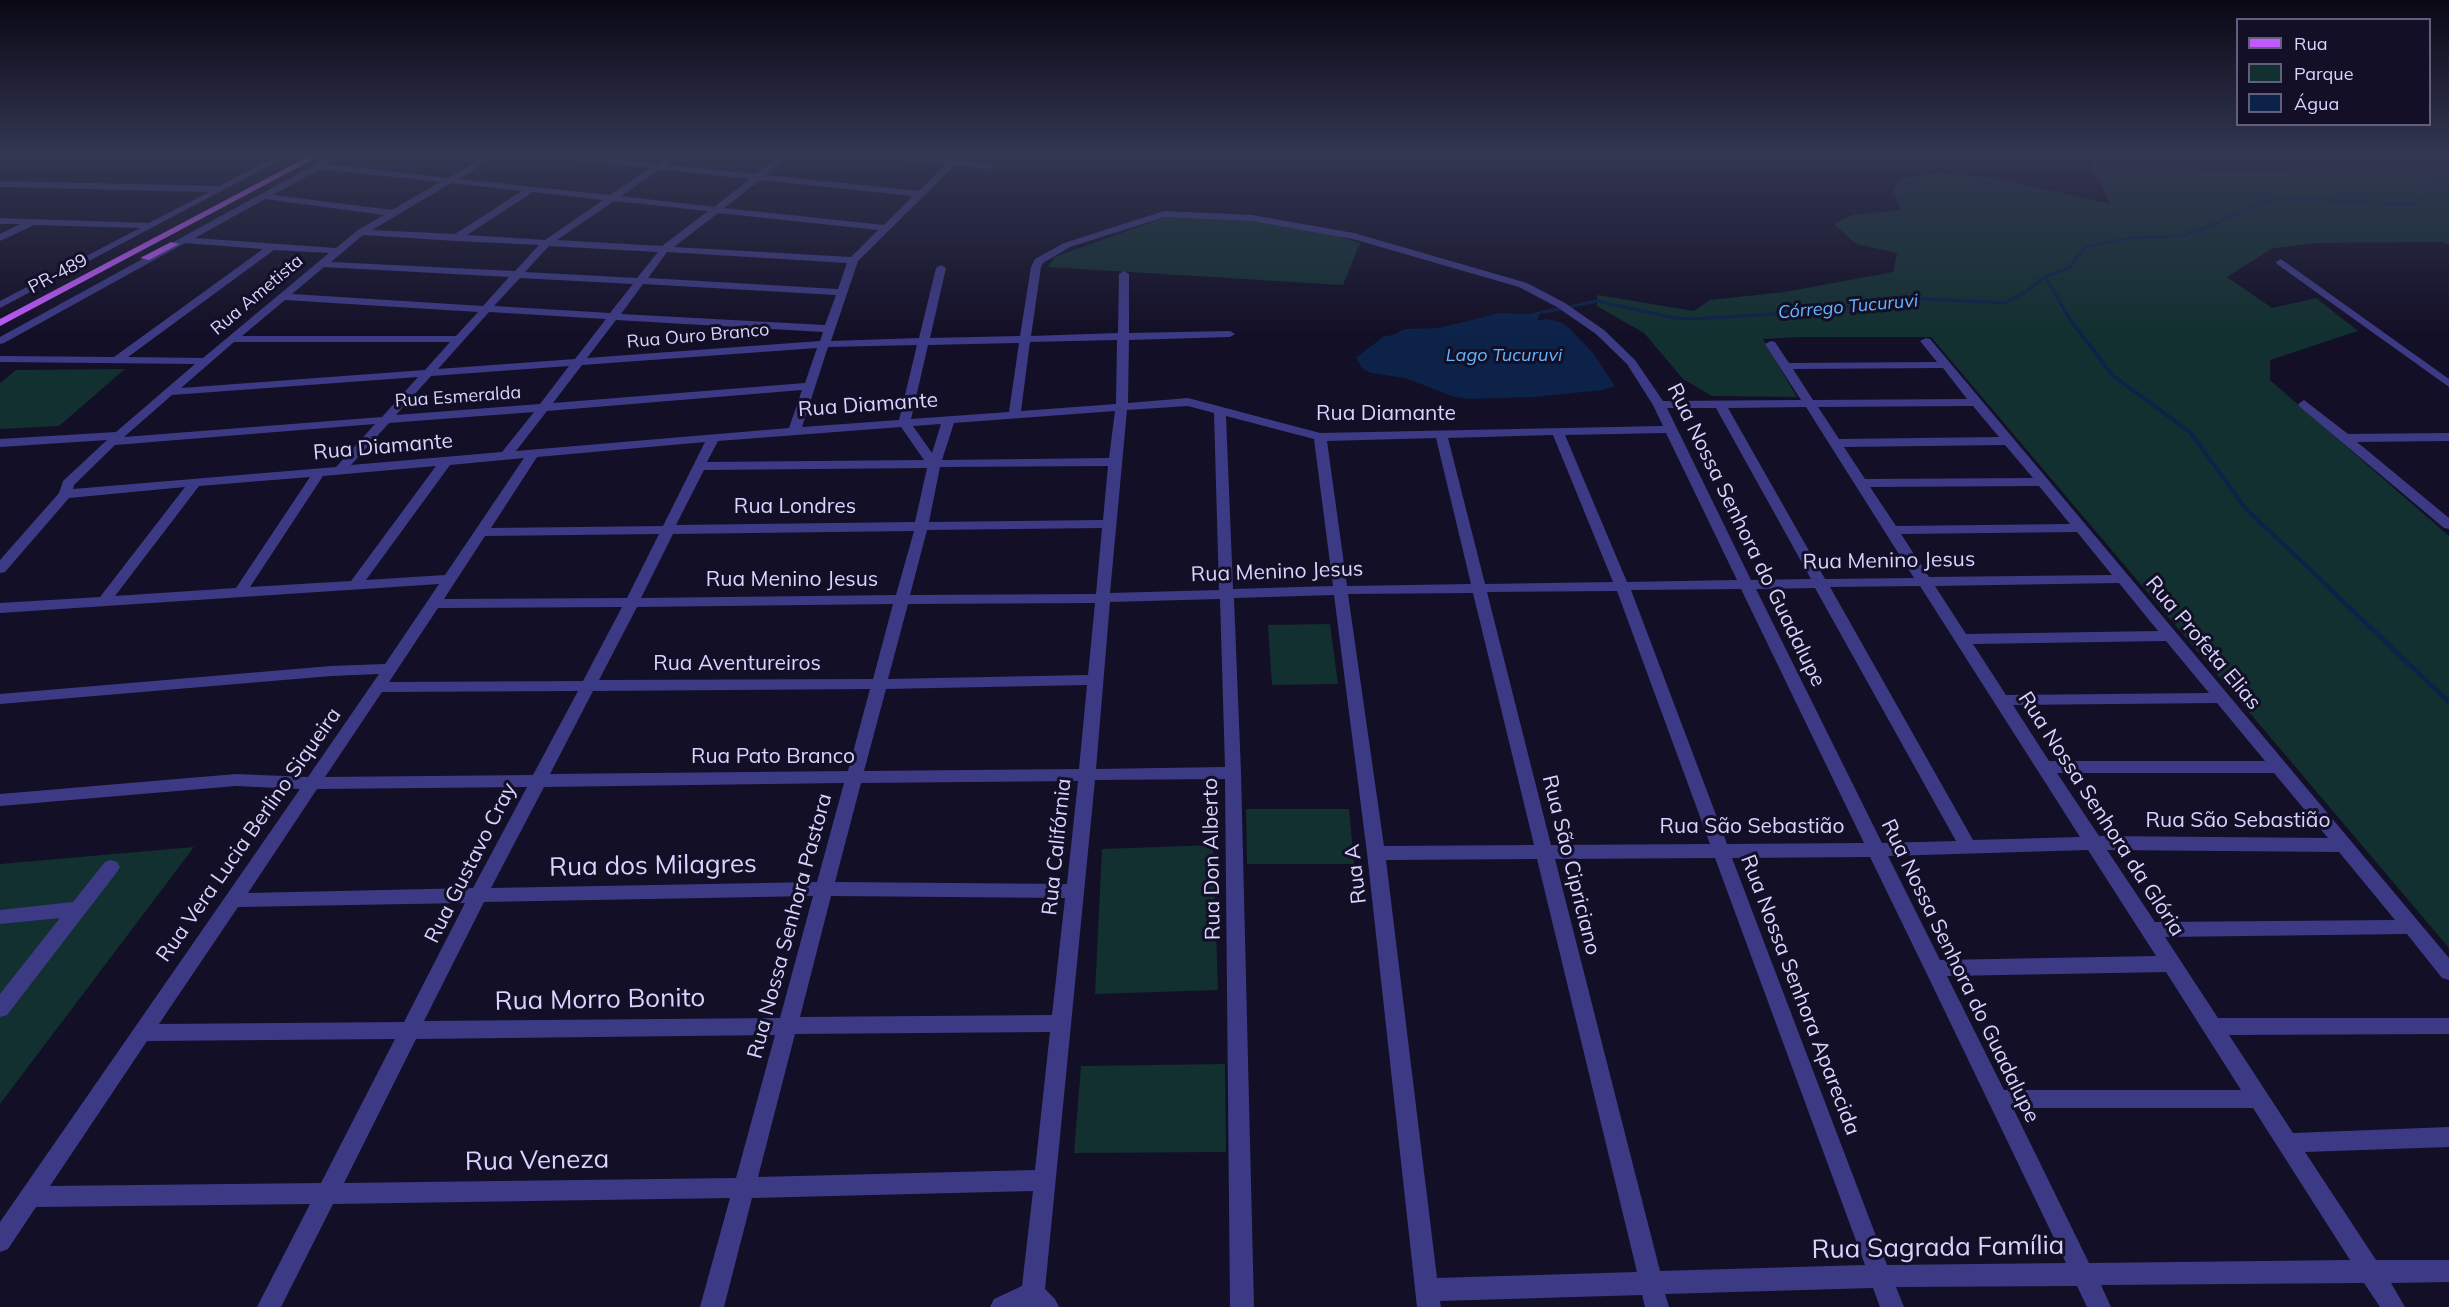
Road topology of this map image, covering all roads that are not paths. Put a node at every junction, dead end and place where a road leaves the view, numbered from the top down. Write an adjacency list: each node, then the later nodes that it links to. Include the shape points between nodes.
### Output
1 (173, 214): 15 (street)
2 (193, 214): 37 (main road, PR-489 / PR-489)
3 (207, 214): 29 (main road, PR-489 / PR-489)
4 (230, 214): 20 (street)
5 (391, 214): 17 (street, Rua Ametista)
6 (494, 214): 19 (street)
7 (588, 214): 21 (street)
8 (709, 214): 23 (street)
9 (752, 214): 16 (street)
10 (899, 214): 16 (street)
11 (1169, 214): 45 (street, Rua Nossa Senhora do Guadalupe, via 1057,249 1042,258 1036,267)
12 (1197, 214): 65 (street, Rua Nossa Senhora do Guadalupe, via 1293,224 1354,236 1508,279 1564,308 1622,351)
13 (0, 221): 14 (street)
14 (33, 222): 15 (street); 18 (street)
15 (150, 226): 35 (street)
16 (885, 228): 25 (street)
17 (361, 232): 19 (street); 24 (street, Rua Ametista)
18 (0, 238)
19 (456, 238): 21 (street)
20 (178, 242): 22 (street); 29 (main road, via 145,258); 46 (street)
21 (546, 243): 23 (street); 31 (street)
22 (270, 248): 24 (street); 52 (street)
23 (664, 249): 25 (street); 32 (street)
24 (336, 251): 27 (street, Rua Ametista)
25 (853, 260): 33 (street)
26 (2281, 262): 58 (street)
27 (320, 264): 31 (street); 34 (street, Rua Ametista)
28 (941, 267): 48 (street)
29 (94, 274): 39 (main road, PR-489 / PR-489)
30 (1124, 274): 42 (street, Rua Califórnia)
31 (516, 275): 32 (street); 36 (street)
32 (639, 282): 33 (street); 38 (street)
33 (843, 292): 40 (street)
34 (283, 297): 36 (street); 43 (street, Rua Ametista)
35 (0, 305)
36 (487, 308): 38 (street); 44 (street)
37 (0, 315)
38 (612, 316): 40 (street); 54 (street)
39 (0, 323)
40 (829, 329): 49 (street)
41 (1230, 334): 42 (street, Rua Ouro Branco)
42 (1125, 336): 45 (street, Rua Ouro Branco); 64 (street, Rua Califórnia)
43 (231, 339): 44 (street); 53 (street, Rua Ametista)
44 (458, 339): 57 (street)
45 (1025, 339): 48 (street, Rua Ouro Branco); 69 (street)
46 (0, 341)
47 (1926, 341): 55 (street, Rua Profeta Elias)
48 (925, 342): 49 (street, Rua Ouro Branco); 72 (street)
49 (824, 344): 54 (street, Rua Ouro Branco); 59 (street)
50 (1772, 344): 56 (street, Rua Nossa Senhora da Glória)
51 (0, 359): 52 (street)
52 (118, 360): 53 (street)
53 (204, 361): 60 (street, Rua Ametista)
54 (576, 364): 57 (street, Rua Ouro Branco); 67 (street)
55 (1946, 365): 56 (street); 61 (street, Rua Profeta Elias)
56 (1786, 366): 62 (street, Rua Nossa Senhora da Glória)
57 (425, 375): 60 (street, Rua Ouro Branco); 71 (street)
58 (2449, 384)
59 (808, 386): 67 (street, Rua Esmeralda); 74 (street)
60 (170, 392): 80 (street, Rua Ametista)
61 (1976, 402): 62 (street); 82 (street, Rua Profeta Elias)
62 (1809, 404): 66 (street); 83 (street, Rua Nossa Senhora da Glória)
63 (2304, 404): 79 (street)
64 (1122, 405): 68 (street, Rua Diamante, via 1188,402); 69 (street, Rua Diamante); 88 (street, Rua Califórnia)
65 (1659, 405): 66 (street); 73 (street, Rua Nossa Senhora do Guadalupe)
66 (1720, 405): 110 (street)
67 (541, 408): 71 (street, Rua Esmeralda); 86 (street)
68 (1220, 411): 77 (street, Rua Diamante); 115 (street, Rua Don Alberto)
69 (1014, 415): 70 (street, Rua Diamante)
70 (950, 419): 72 (street, Rua Diamante); 89 (street, Rua Nossa Senhora Pastora)
71 (384, 421): 80 (street, Rua Esmeralda); 91 (street)
72 (904, 422): 74 (street, Rua Diamante); 89 (street)
73 (1671, 429): 75 (street, Rua Diamante); 109 (street, Rua Nossa Senhora do Guadalupe)
74 (794, 431): 81 (street, Rua Diamante)
75 (1558, 432): 76 (street, Rua Diamante); 111 (street, Rua Nossa Senhora Aparecida)
76 (1441, 435): 77 (street, Rua Diamante); 112 (street, Rua São Cipriciano)
77 (1320, 437): 113 (street, Rua A)
78 (2449, 437): 79 (street)
79 (2347, 438): 97 (street)
80 (115, 439): 84 (street, Rua Esmeralda); 96 (street, Rua Ametista, via 68,484)
81 (712, 440): 85 (street, Rua Diamante); 90 (street, Rua Gustavo Cray)
82 (2009, 441): 83 (street); 94 (street, Rua Profeta Elias)
83 (1835, 442): 95 (street, Rua Nossa Senhora da Glória)
84 (0, 443)
85 (533, 454): 86 (street, Rua Diamante); 103 (street, Rua Vera Lucia Berlino Siqueira)
86 (506, 456): 87 (street, Rua Diamante)
87 (447, 461): 91 (street, Rua Diamante); 108 (street)
88 (1115, 462): 89 (street); 98 (street, Rua Califórnia)
89 (934, 465): 90 (street); 99 (street, Rua Nossa Senhora Pastora)
90 (700, 466): 101 (street, Rua Gustavo Cray)
91 (339, 471): 92 (street, Rua Diamante)
92 (319, 472): 93 (street, Rua Diamante); 114 (street)
93 (196, 482): 96 (street, Rua Diamante); 117 (street)
94 (2043, 482): 95 (street); 100 (street, Rua Profeta Elias)
95 (1861, 483): 102 (street, Rua Nossa Senhora da Glória)
96 (65, 494): 104 (street, Rua Ametista)
97 (2447, 521)
98 (1110, 524): 99 (street, Rua Londres); 116 (street, Rua Califórnia)
99 (921, 528): 101 (street, Rua Londres); 118 (street, Rua Nossa Senhora Pastora)
100 (2081, 528): 102 (street); 106 (street, Rua Profeta Elias)
101 (668, 529): 103 (street, Rua Londres); 119 (street, Rua Gustavo Cray)
102 (1891, 530): 107 (street, Rua Nossa Senhora da Glória)
103 (481, 532): 105 (street, Rua Vera Lucia Berlino Siqueira)
104 (0, 569)
105 (448, 579): 108 (street); 120 (street, Rua Vera Lucia Berlino Siqueira)
106 (2123, 579): 107 (street, Rua Menino Jesus); 122 (street, Rua Profeta Elias)
107 (1924, 582): 110 (street, Rua Menino Jesus); 123 (street, Rua Nossa Senhora da Glória)
108 (357, 583): 114 (street)
109 (1746, 584): 110 (street, Rua Menino Jesus); 111 (street, Rua Menino Jesus); 144 (street, Rua Nossa Senhora do Guadalupe)
110 (1819, 584): 141 (street)
111 (1623, 586): 112 (street, Rua Menino Jesus); 143 (street, Rua Nossa Senhora Aparecida)
112 (1479, 588): 113 (street, Rua Menino Jesus); 145 (street, Rua São Cipriciano)
113 (1341, 590): 115 (street, Rua Menino Jesus); 146 (street, Rua A)
114 (241, 591): 117 (street)
115 (1226, 594): 116 (street, Rua Menino Jesus); 134 (street, Rua Don Alberto)
116 (1103, 598): 118 (street, Rua Menino Jesus); 125 (street, Rua Califórnia)
117 (104, 601): 121 (street)
118 (901, 601): 119 (street, Rua Menino Jesus); 126 (street, Rua Nossa Senhora Pastora)
119 (632, 602): 120 (street, Rua Menino Jesus); 127 (street, Rua Gustavo Cray)
120 (432, 604): 124 (street, Rua Vera Lucia Berlino Siqueira)
121 (0, 608)
122 (2170, 636): 123 (street); 129 (street, Rua Profeta Elias)
123 (1961, 639): 131 (street, Rua Nossa Senhora da Glória)
124 (390, 669): 128 (street, Rua Vera Lucia Berlino Siqueira); 130 (street)
125 (1095, 680): 126 (street, Rua Aventureiros); 135 (street, Rua Califórnia)
126 (879, 684): 127 (street, Rua Aventureiros); 136 (street, Rua Nossa Senhora Pastora)
127 (589, 685): 128 (street, Rua Aventureiros); 137 (street, Rua Gustavo Cray)
128 (378, 687): 138 (street, Rua Vera Lucia Berlino Siqueira)
129 (2221, 698): 131 (street); 133 (street, Rua Profeta Elias)
130 (0, 699)
131 (2001, 700): 132 (street, Rua Nossa Senhora da Glória)
132 (2044, 767): 133 (street); 140 (street, Rua Nossa Senhora da Glória)
133 (2279, 767): 142 (street, Rua Profeta Elias)
134 (1233, 773): 135 (street, Rua Pato Branco); 185 (street, Rua Don Alberto)
135 (1087, 776): 136 (street, Rua Pato Branco); 149 (street, Rua Califórnia)
136 (854, 779): 137 (street, Rua Pato Branco); 148 (street, Rua Nossa Senhora Pastora)
137 (539, 780): 138 (street, Rua Pato Branco); 150 (street, Rua Gustavo Cray)
138 (312, 783): 139 (street, Rua Pato Branco, via 236,780); 151 (street, Rua Vera Lucia Berlino Siqueira)
139 (0, 800)
140 (2093, 843): 141 (street, Rua São Sebastião); 142 (street, Rua São Sebastião); 155 (street, Rua Nossa Senhora da Glória)
141 (1967, 845): 144 (street, Rua São Sebastião)
142 (2343, 845): 154 (street, Rua Profeta Elias)
143 (1721, 850): 144 (street, Rua São Sebastião); 145 (street, Rua São Sebastião); 178 (street, Rua Nossa Senhora Aparecida)
144 (1876, 850): 157 (street, Rua Nossa Senhora do Guadalupe)
145 (1544, 851): 146 (street, Rua São Sebastião); 179 (street, Rua São Cipriciano)
146 (1376, 853): 180 (street, Rua A)
147 (111, 867): 152 (street)
148 (825, 889): 149 (street, Rua dos Milagres); 150 (street, Rua dos Milagres); 161 (street, Rua Nossa Senhora Pastora)
149 (1075, 891): 160 (street, Rua Califórnia)
150 (479, 894): 151 (street, Rua dos Milagres); 164 (street, Rua Gustavo Cray)
151 (231, 900): 165 (street, Rua Vera Lucia Berlino Siqueira)
152 (79, 909): 153 (street); 159 (street)
153 (0, 917)
154 (2411, 927): 155 (street); 158 (street, Rua Profeta Elias)
155 (2149, 930): 156 (street, Rua Nossa Senhora da Glória)
156 (2171, 964): 157 (street); 163 (street, Rua Nossa Senhora da Glória)
157 (1933, 968): 166 (street, Rua Nossa Senhora do Guadalupe)
158 (2449, 972)
159 (0, 1009)
160 (1062, 1023): 161 (street, Rua Morro Bonito); 170 (street, Rua Califórnia)
161 (786, 1025): 164 (street, Rua Morro Bonito); 171 (street, Rua Nossa Senhora Pastora)
162 (2449, 1026): 163 (street)
163 (2212, 1027): 167 (street, Rua Nossa Senhora da Glória)
164 (412, 1029): 165 (street, Rua Morro Bonito); 172 (street, Rua Gustavo Cray)
165 (140, 1033): 173 (street, Rua Vera Lucia Berlino Siqueira)
166 (1998, 1099): 167 (street); 177 (street, Rua Nossa Senhora do Guadalupe)
167 (2258, 1099): 169 (street, Rua Nossa Senhora da Glória)
168 (2449, 1137): 169 (street)
169 (2286, 1143): 176 (street, Rua Nossa Senhora da Glória)
170 (1045, 1180): 171 (street, Rua Veneza); 181 (street, Rua Califórnia)
171 (742, 1188): 172 (street, Rua Veneza); 183 (street, Rua Nossa Senhora Pastora)
172 (328, 1191): 173 (street, Rua Veneza); 182 (street, Rua Gustavo Cray)
173 (30, 1197): 174 (street, Rua Vera Lucia Berlino Siqueira)
174 (0, 1241)
175 (2449, 1271): 176 (street, Rua Sagrada Família)
176 (2371, 1274): 177 (street, Rua Sagrada Família); 189 (street, Rua Nossa Senhora da Glória)
177 (2083, 1275): 178 (street, Rua Sagrada Família); 188 (street, Rua Nossa Senhora do Guadalupe)
178 (1881, 1276): 179 (street, Rua Sagrada Família); 187 (street, Rua Nossa Senhora Aparecida)
179 (1651, 1282): 180 (street, Rua Sagrada Família); 186 (street, Rua São Cipriciano)
180 (1428, 1298)
181 (1040, 1300): 184 (street)
182 (269, 1307)
183 (712, 1307)
184 (1002, 1307)
185 (1242, 1307)
186 (1658, 1307)
187 (1892, 1307)
188 (2099, 1307)
189 (2392, 1307)

